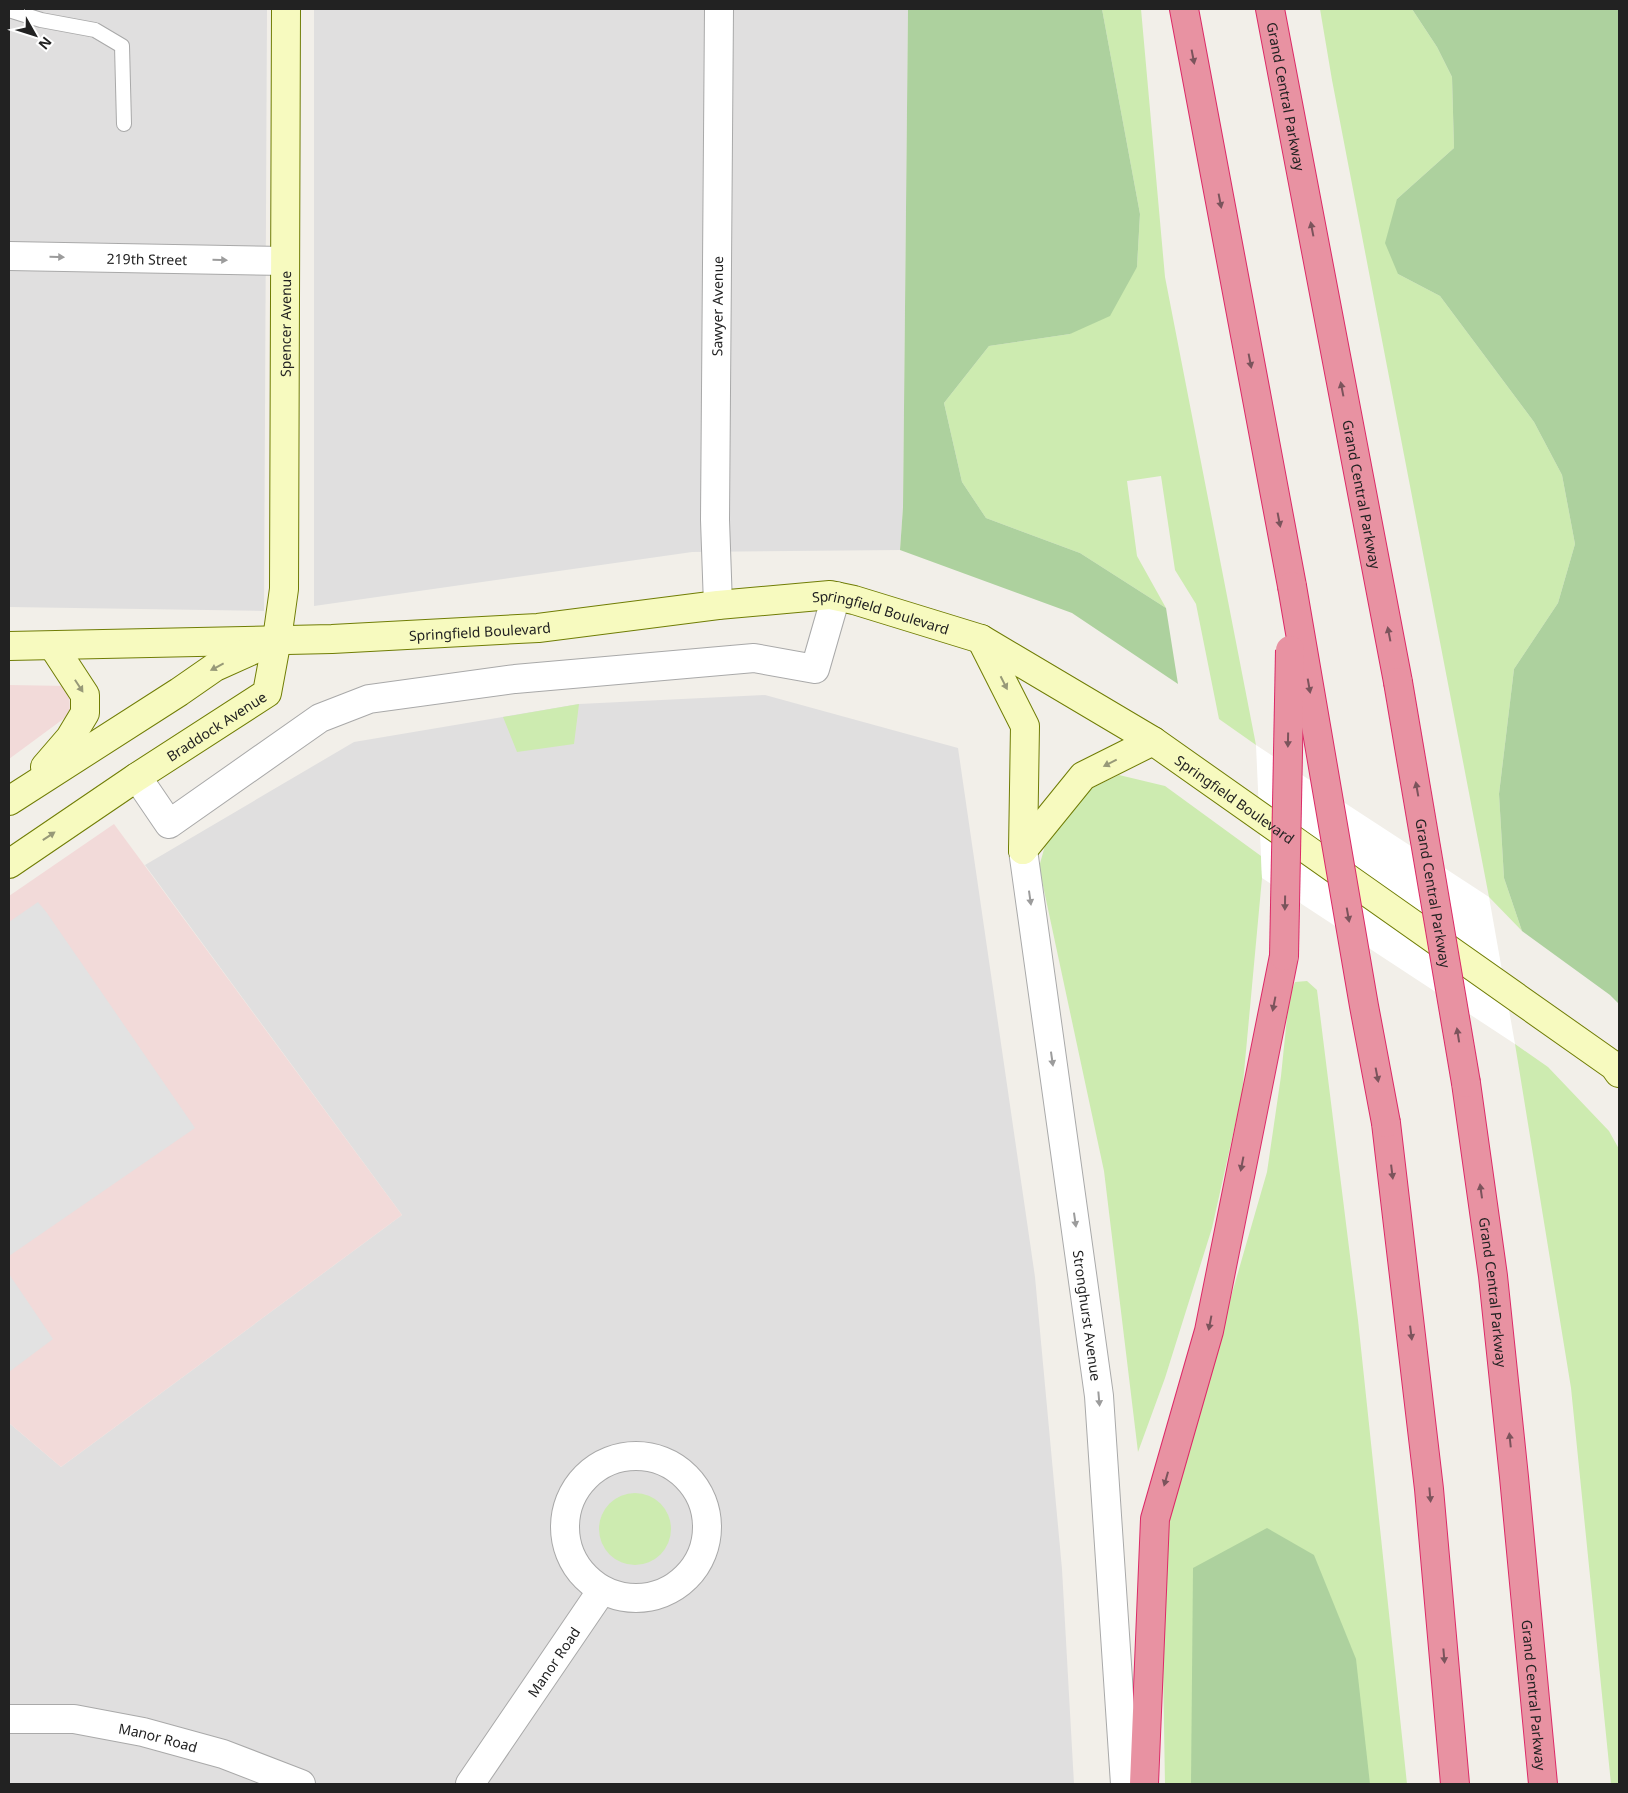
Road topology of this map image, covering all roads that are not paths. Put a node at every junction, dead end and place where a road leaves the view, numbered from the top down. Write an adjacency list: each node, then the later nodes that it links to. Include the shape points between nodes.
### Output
1 (286, 9): 8 (main road, Spencer Avenue)
2 (719, 9): 11 (street, Sawyer Avenue, via 715,510)
3 (1184, 9): 9 (highway, one-way to 9)
4 (1270, 9): 22 (highway, Grand Central Parkway, one-way to 4, bridge, via 1493,1276 1466,1083 1398,682)
5 (9, 10): 6 (lane, via 95,30 122,46)
6 (124, 124)
7 (9, 256): 8 (street, 219th Street, one-way to 8)
8 (285, 261): 13 (main road, Spencer Avenue, via 284,589)
9 (1292, 586): 28 (highway, one-way to 28, bridge, via 1284,956 1208,1331 1155,1519); 29 (highway, one-way to 29, bridge, via 1386,1123 1428,1480)
10 (836, 596): 11 (main road, Springfield Boulevard); 12 (main road, Springfield Boulevard); 17 (street, via 815,669 754,658 515,679 368,698 320,718 170,824)
11 (718, 605): 13 (main road, Springfield Boulevard, via 538,628)
12 (981, 639): 16 (main road, Springfield Boulevard); 19 (main road, one-way to 19, via 1025,726)
13 (277, 640): 15 (main road, Springfield Boulevard); 17 (main road, Braddock Avenue, via 267,693); 18 (main road, one-way to 18, via 215,667)
14 (9, 646): 15 (main road, Springfield Boulevard)
15 (53, 646): 18 (main road, one-way to 18, via 85,695 85,713 70,738)
16 (1153, 741): 19 (main road, one-way to 19, via 1083,776); 21 (main road, Springfield Boulevard, via 1614,1066)
17 (137, 777): 20 (main road, Braddock Avenue, one-way to 17)
18 (18, 795)
19 (1023, 850): 27 (street, Stronghurst Avenue, one-way to 27, via 1099,1396)
20 (9, 864)
21 (1619, 1073)
22 (1514, 1477): 30 (highway, Grand Central Parkway); 31 (highway)
23 (602, 1590): 23 (street, via 582,1574 568,1551 564,1525 570,1499 579,1484 606,1462 631,1455 658,1458 681,1470 698,1490 708,1515 706,1542 697,1566 678,1585 654,1596 628,1598); 26 (street, Manor Road)
24 (9, 1719): 25 (street, Manor Road, via 74,1719 142,1732 223,1754)
25 (302, 1784)
26 (470, 1784)
27 (1125, 1784)
28 (1144, 1784)
29 (1455, 1784)
30 (1542, 1784)
31 (1559, 1784)

